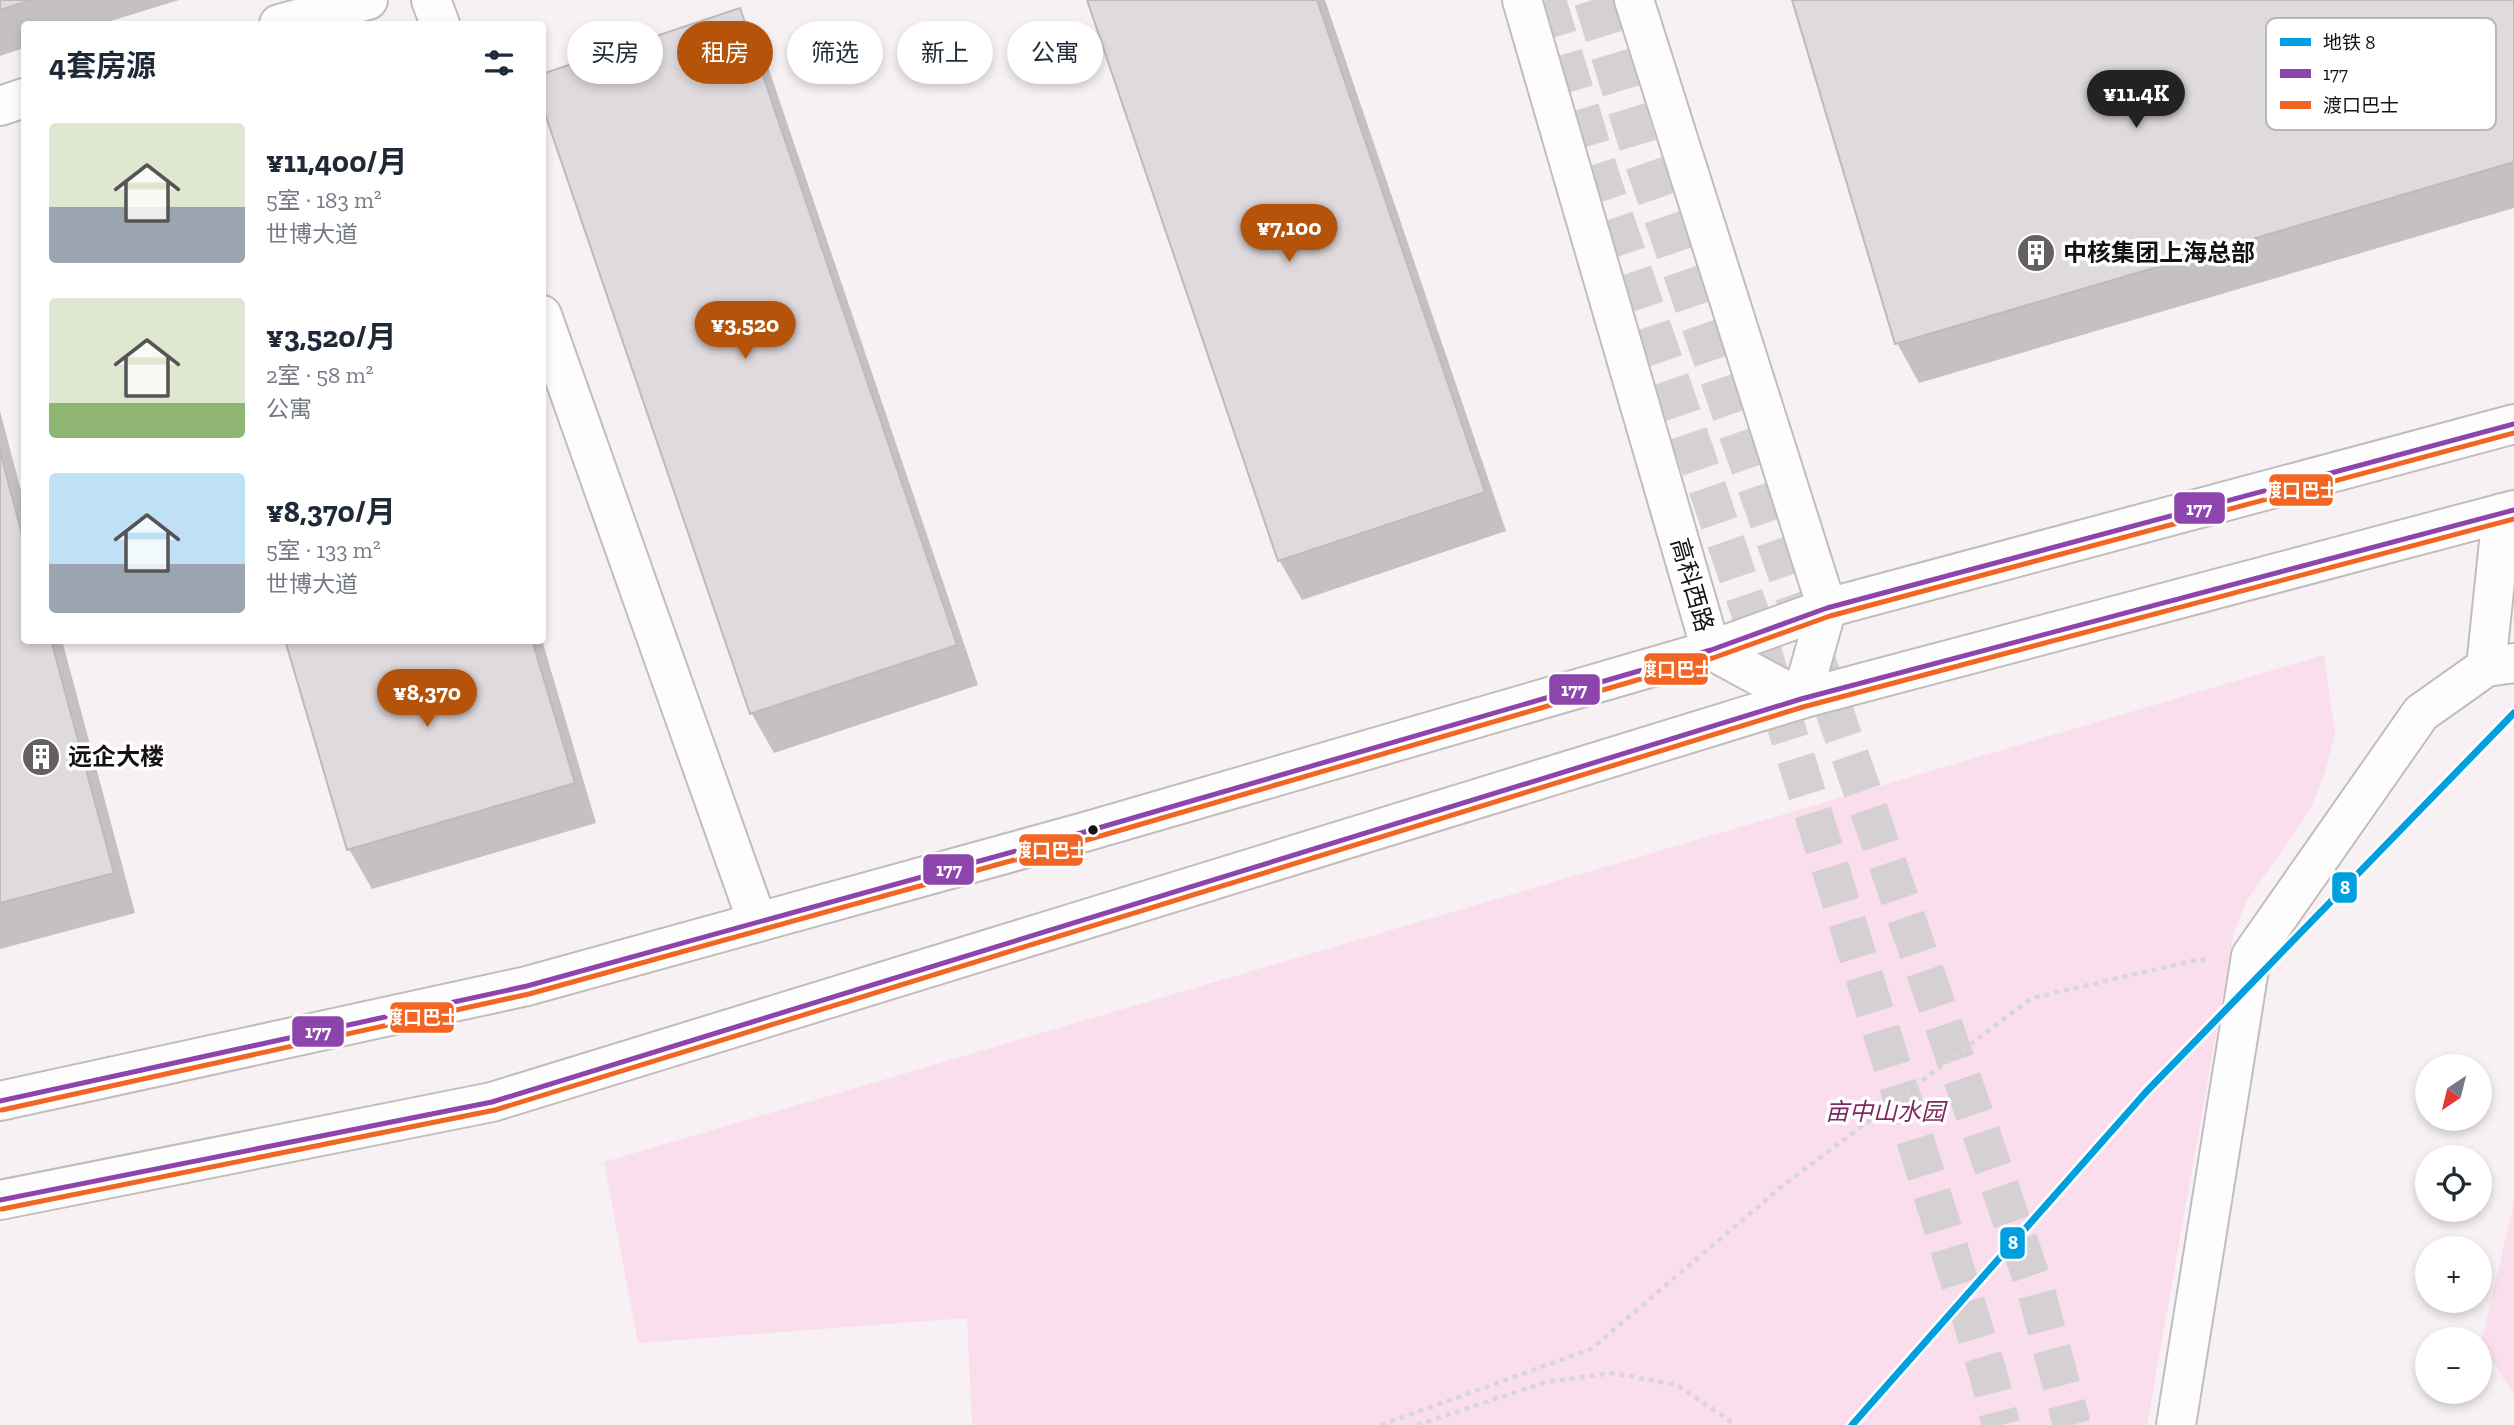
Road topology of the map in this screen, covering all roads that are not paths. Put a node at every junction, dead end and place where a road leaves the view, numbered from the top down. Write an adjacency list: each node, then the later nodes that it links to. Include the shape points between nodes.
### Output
1 (368, 0): 5 (main road)
2 (431, 0): 6 (main road)
3 (1522, 0): 13 (main road, 高科西路)
4 (1633, 0): 12 (main road)
5 (290, 21)
6 (439, 21)
7 (21, 99): 8 (main road)
8 (0, 106)
9 (546, 326): 16 (main road)
10 (2514, 424): 12 (main road)
11 (2508, 512): 14 (main road); 15 (main road)
12 (1827, 608): 13 (main road); 15 (main road)
13 (1711, 650): 15 (main road, 高科西路); 16 (main road, via 1088,831)
14 (2500, 665): 19 (main road, via 2421,713 2251,956)
15 (1801, 699): 18 (main road, via 492,1102)
16 (757, 921): 17 (main road, via 527,986)
17 (0, 1101)
18 (0, 1200)
19 (2176, 1425)

